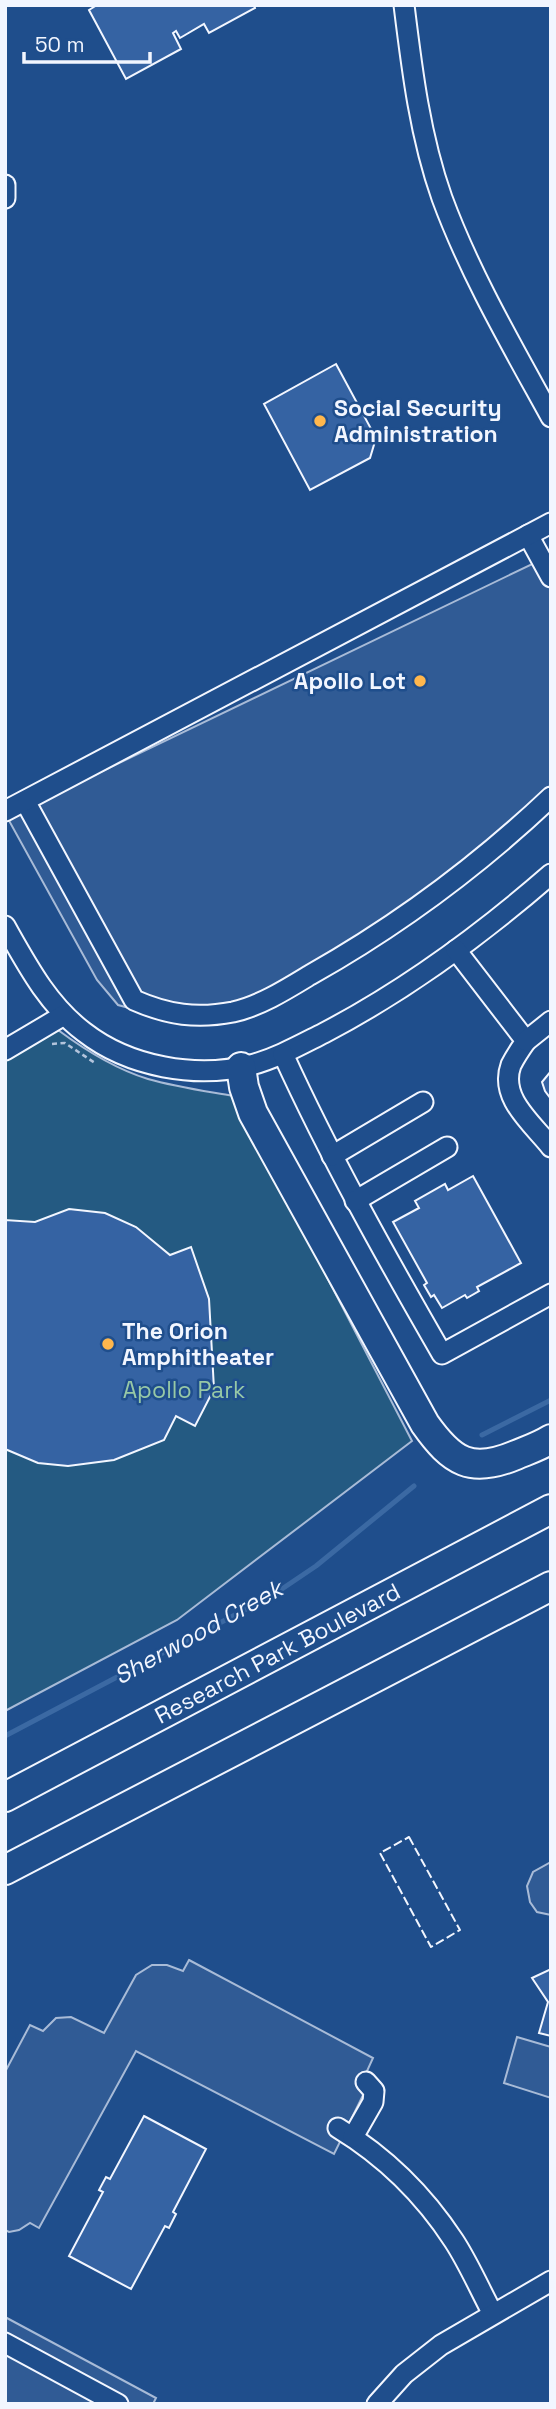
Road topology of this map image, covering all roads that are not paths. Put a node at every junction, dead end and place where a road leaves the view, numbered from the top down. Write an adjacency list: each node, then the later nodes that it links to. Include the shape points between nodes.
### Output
1 (404, 5): 4 (street, via 421,121 441,195 470,265)
2 (5, 185): 3 (street)
3 (5, 198)
4 (551, 417)
5 (551, 523): 6 (street)
6 (528, 535): 7 (street); 9 (street)
7 (551, 577)
8 (551, 797): 9 (street, via 426,901 327,966 278,994 235,1011 197,1016 159,1011 134,1000)
9 (25, 801): 10 (street)
10 (5, 811)
11 (551, 874): 13 (street)
12 (5, 926): 14 (street, via 43,990)
13 (456, 950): 16 (street); 18 (street, via 354,1017)
14 (64, 1015): 17 (street); 19 (street, via 92,1039 133,1059 178,1069)
15 (551, 1021): 16 (street)
16 (526, 1041): 22 (street, via 512,1065 507,1086 510,1097)
17 (5, 1050)
18 (283, 1054): 19 (street); 23 (street)
19 (241, 1067): 26 (highway, via 253,1113 439,1444 470,1464 492,1465)
20 (423, 1102): 23 (street)
21 (447, 1147): 24 (street)
22 (551, 1147)
23 (332, 1156): 24 (street)
24 (355, 1201): 25 (street, via 442,1354)
25 (551, 1294)
26 (551, 1439)
27 (550, 1509): 29 (highway, Research Park Boulevard)
28 (551, 1586): 30 (highway)
29 (5, 1797)
30 (5, 1870)
31 (366, 2082): 33 (street, via 374,2091 373,2102 345,2132 376,2153 423,2201 455,2242)
32 (551, 2281): 33 (street)
33 (493, 2314): 36 (street, via 441,2345 404,2374)
34 (5, 2343): 35 (street)
35 (118, 2404)
36 (377, 2404)

